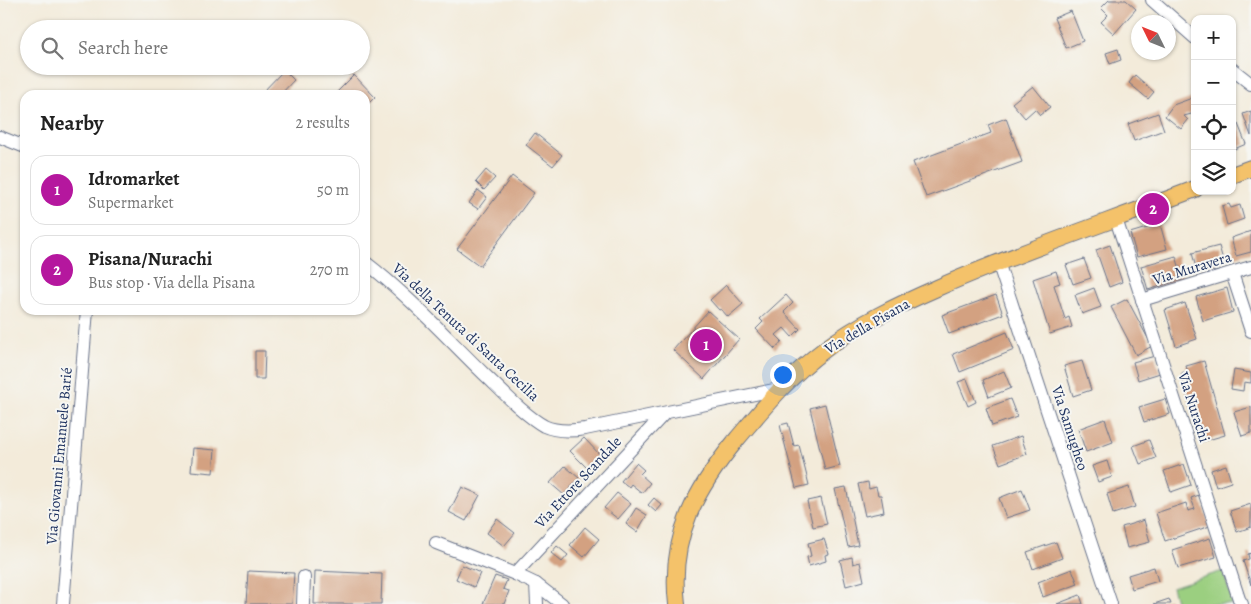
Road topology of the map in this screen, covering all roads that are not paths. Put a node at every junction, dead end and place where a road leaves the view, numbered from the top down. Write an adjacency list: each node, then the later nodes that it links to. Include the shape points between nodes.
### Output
1 (1152, 0): 2 (street)
2 (1191, 34)
3 (1236, 72): 4 (street)
4 (1251, 84)
5 (0, 137): 6 (street)
6 (20, 145)
7 (1251, 168): 8 (main road)
8 (1236, 174)
9 (1191, 191): 10 (main road, Via della Pisana)
10 (1116, 219): 11 (main road, Via della Pisana); 15 (street, Via Nurachi)
11 (998, 262): 18 (main road, Via della Pisana, via 914,298 860,326 822,350); 29 (street, Via Samugheo)
12 (370, 266): 19 (street, Via della Tenuta di Santa Cecilia, via 397,288 509,398 544,425 560,430 578,430)
13 (1251, 267): 14 (street, Via Muravera)
14 (1232, 273): 15 (street, Via Muravera); 17 (street)
15 (1142, 300): 30 (street, Via Nurachi)
16 (87, 315): 24 (street, Via Giovanni Emanuele Barié)
17 (1251, 331)
18 (779, 389): 19 (street, Via della Tenuta di Santa Cecilia); 28 (main road, Via della Pisana, via 715,466 692,506 678,549)
19 (664, 414): 21 (street, Via Ettore Scandale)
20 (436, 543): 21 (street)
21 (516, 574): 23 (street)
22 (304, 577): 25 (street)
23 (536, 584): 26 (street); 27 (street)
24 (63, 604)
25 (303, 604)
26 (537, 604)
27 (562, 604)
28 (677, 604)
29 (1111, 604)
30 (1242, 604)

